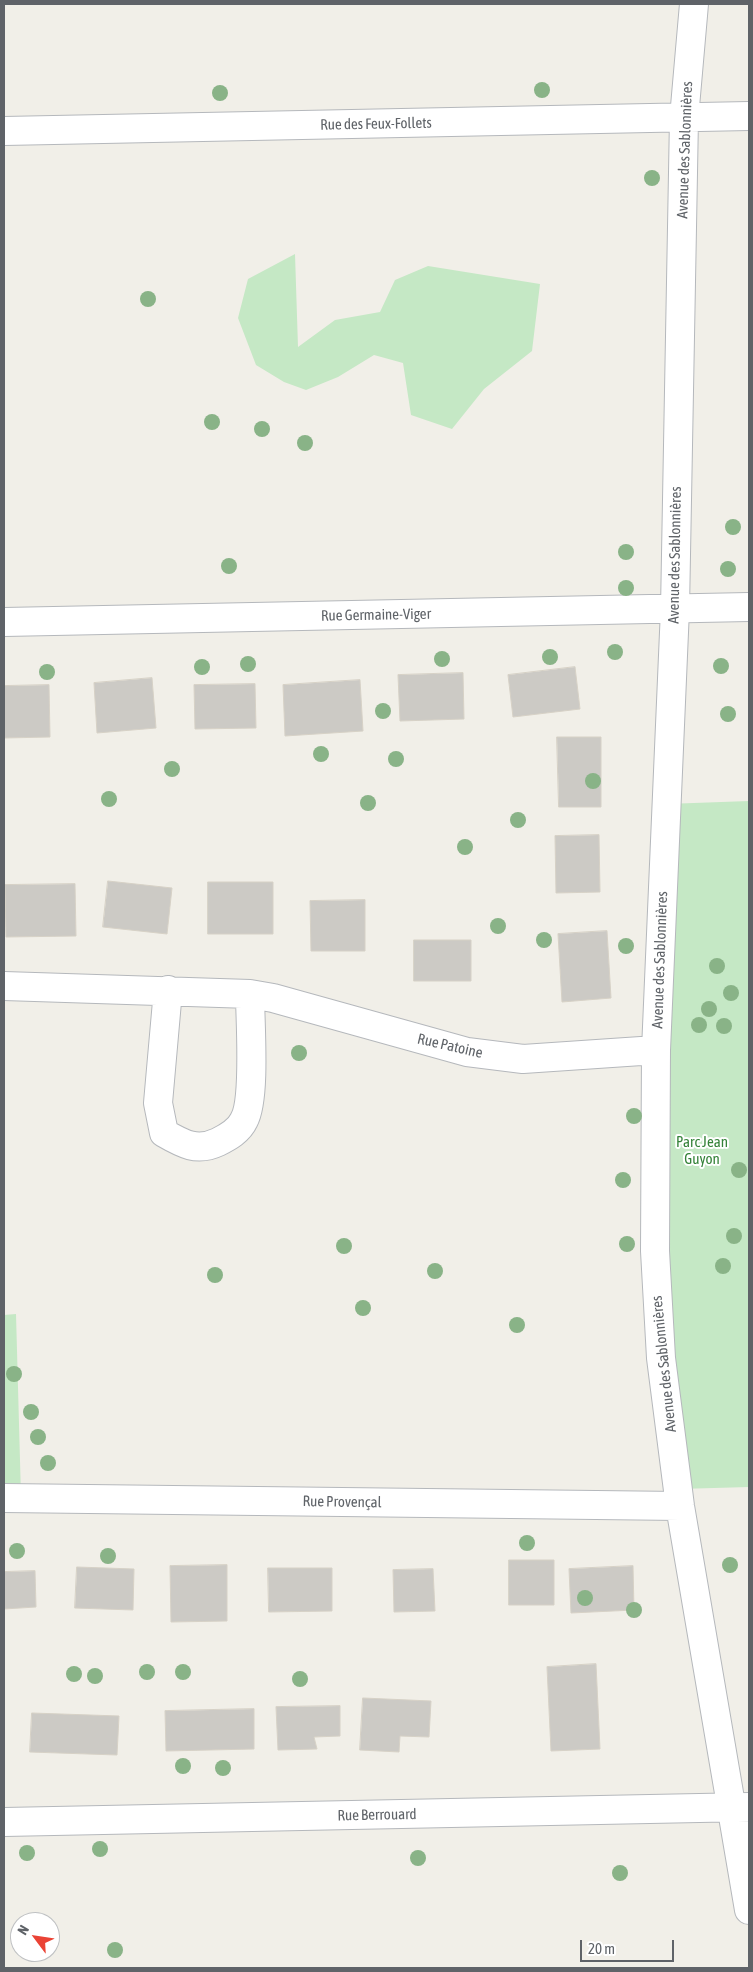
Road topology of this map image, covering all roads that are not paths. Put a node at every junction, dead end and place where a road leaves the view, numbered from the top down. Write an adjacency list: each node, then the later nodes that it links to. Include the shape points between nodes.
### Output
1 (694, 4): 3 (street, Avenue des Sablonnières)
2 (749, 116): 3 (street, Rue des Feux-Follets)
3 (684, 118): 4 (street, Rue des Feux-Follets); 6 (street, Avenue des Sablonnières)
4 (4, 131)
5 (749, 607): 6 (street, Rue Germaine-Viger)
6 (674, 609): 7 (street, Rue Germaine-Viger); 11 (street, Avenue des Sablonnières)
7 (4, 622)
8 (4, 986): 9 (street, Rue Patoine)
9 (168, 990): 10 (street, Rue Patoine); 10 (street, via 158,1103 164,1133 185,1145 210,1146 230,1136 244,1120 251,1098)
10 (250, 994): 11 (street, Rue Patoine, via 467,1052 523,1059)
11 (656, 1050): 13 (street, Avenue des Sablonnières, via 656,1280 661,1358)
12 (4, 1498): 13 (street, Rue Provençal)
13 (680, 1506): 14 (street, Avenue des Sablonnières)
14 (741, 1807): 15 (street, Rue Berrouard); 16 (street, Avenue des Sablonnières)
15 (4, 1822)
16 (749, 1910)

